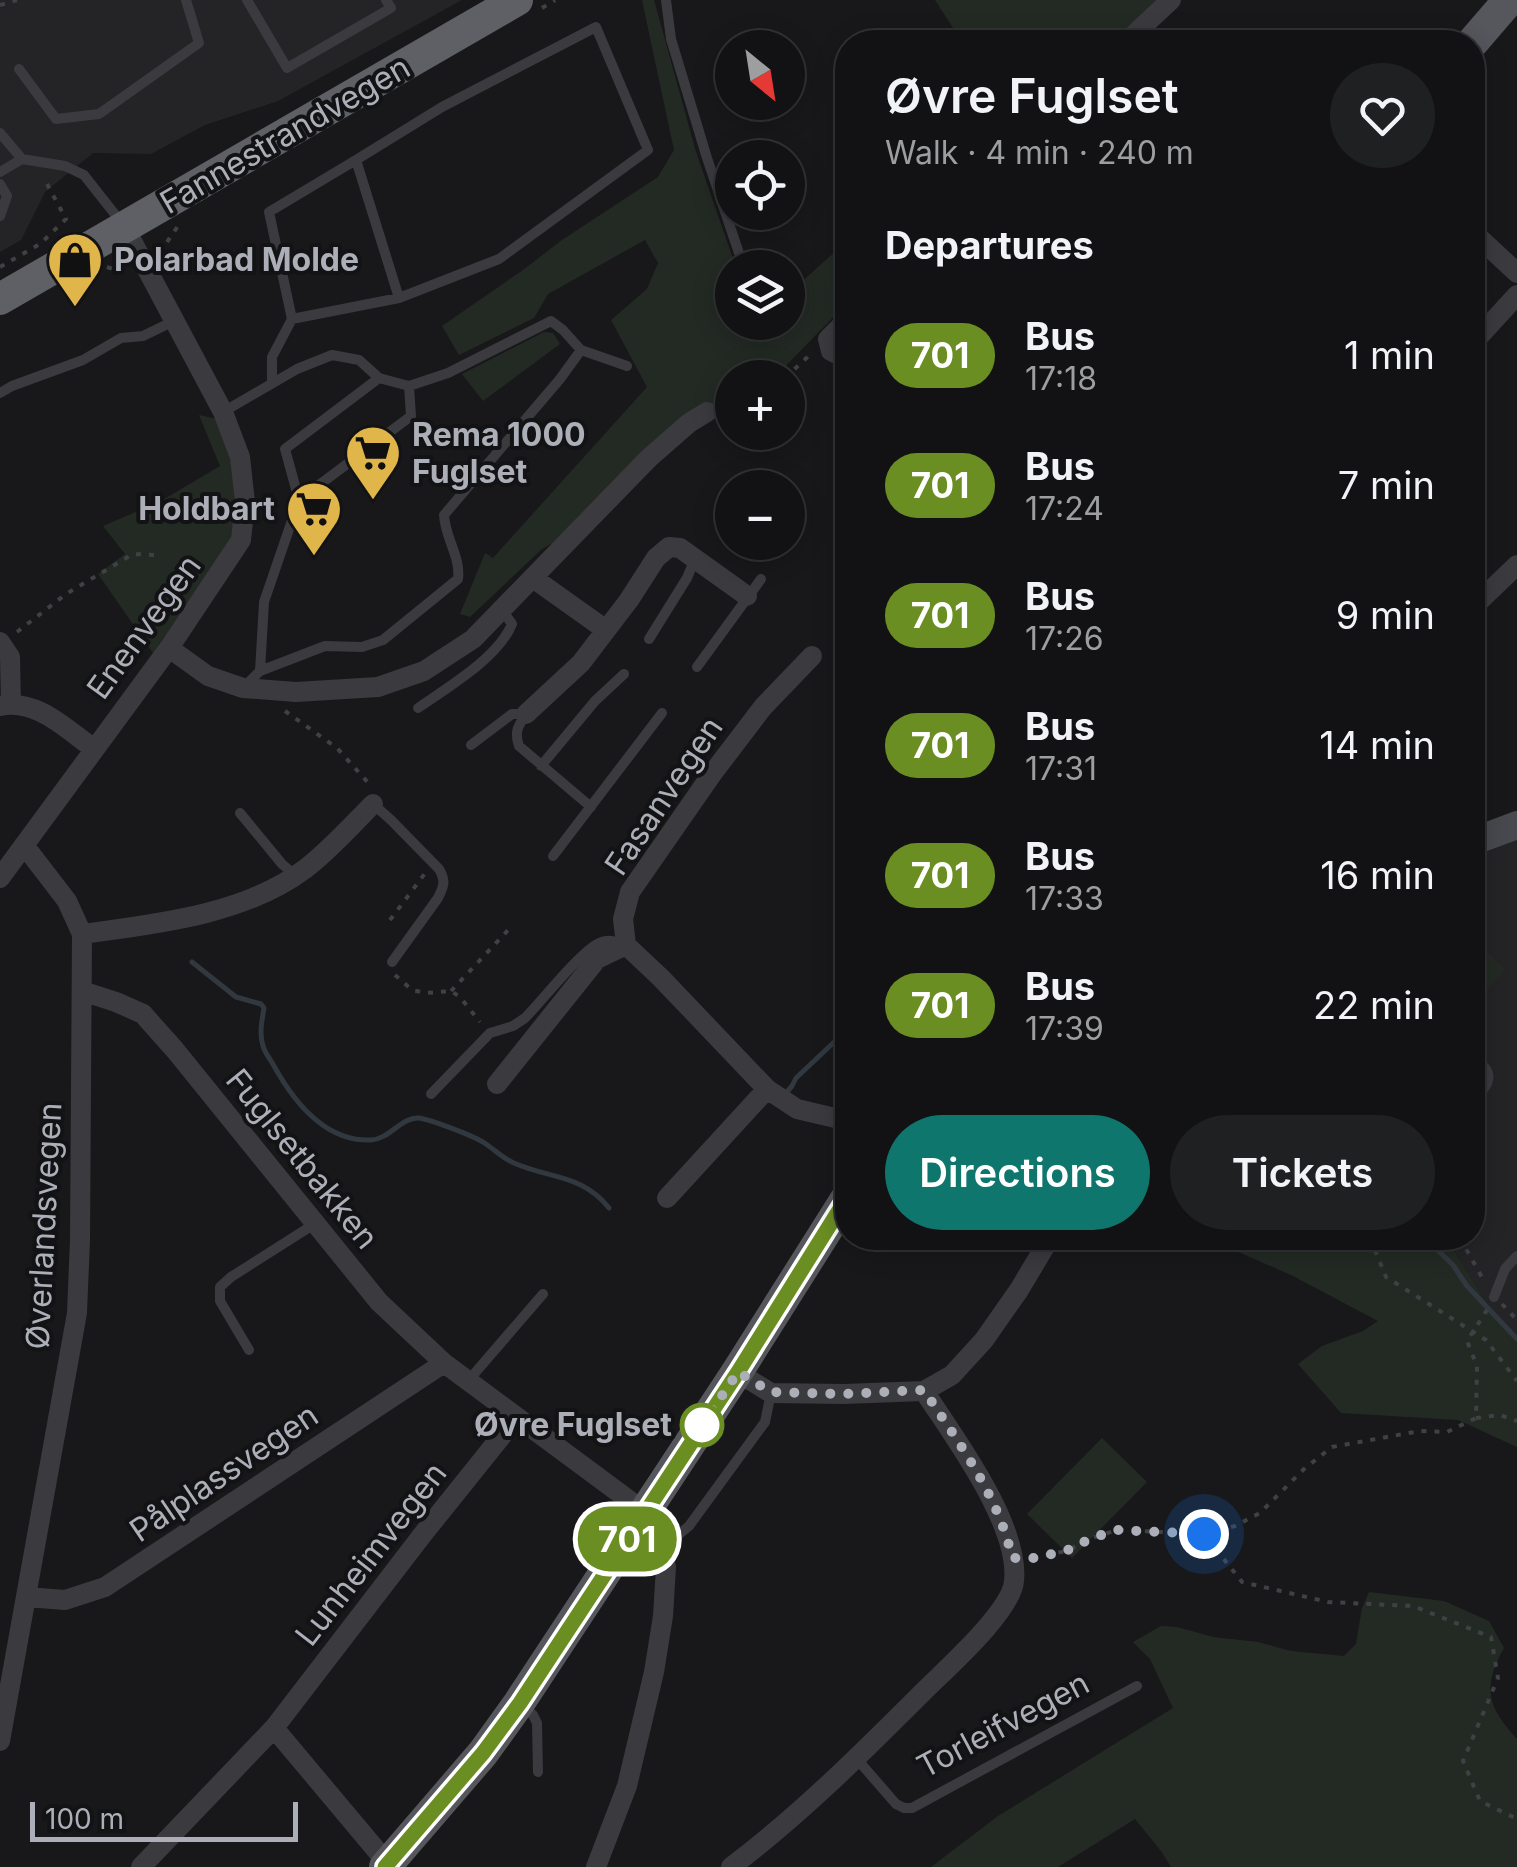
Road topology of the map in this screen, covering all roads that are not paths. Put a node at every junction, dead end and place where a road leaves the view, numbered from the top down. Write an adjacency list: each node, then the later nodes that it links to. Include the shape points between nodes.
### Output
1 (186, 0): 11 (lane, via 198,43 98,114 56,118)
2 (248, 0): 3 (lane, via 287,68 391,8)
3 (386, 0)
4 (481, 0): 19 (highway, Fannestrandvegen)
5 (517, 0): 19 (highway, Fannestrandvegen)
6 (666, 0): 21 (lane, via 670,39)
7 (1172, 0): 9 (street)
8 (1509, 0): 10 (main road)
9 (1139, 30)
10 (1483, 30)
11 (19, 69)
12 (0, 132): 13 (lane)
13 (22, 159): 15 (lane); 19 (lane, via 84,175)
14 (356, 160): 25 (lane); 25 (lane, via 596,27 648,150 499,259); 28 (lane, via 269,212)
15 (0, 172)
16 (0, 184): 17 (lane)
17 (3, 198): 18 (lane)
18 (0, 216)
19 (120, 220): 23 (highway, Fannestrandvegen); 26 (highway, Fannestrandvegen); 27 (street, Enenvegen)
20 (1485, 243): 22 (street)
21 (738, 250)
22 (1517, 272)
23 (0, 279)
24 (1517, 295): 29 (street)
25 (399, 298): 28 (lane)
26 (0, 299)
27 (176, 320): 35 (lane); 36 (street, Enenvegen)
28 (292, 320): 33 (lane, via 272,356)
29 (1485, 330)
30 (580, 350): 31 (lane); 34 (lane, via 551,322); 53 (lane, via 444,515 458,579 383,640 325,646)
31 (626, 366)
32 (379, 378): 33 (lane, via 359,360 332,354); 34 (lane); 38 (lane, via 285,448)
33 (272, 383): 36 (lane)
34 (409, 386): 38 (lane, via 411,416)
35 (0, 393)
36 (223, 412): 49 (street, Enenvegen, via 240,457 246,502 241,540)
37 (707, 412): 41 (street, via 649,458)
38 (300, 500): 53 (lane, via 264,602)
39 (696, 558): 43 (street); 46 (street, via 669,547); 47 (lane)
40 (1517, 565): 44 (street)
41 (533, 578): 45 (street); 46 (street)
42 (761, 579): 43 (lane)
43 (748, 596): 51 (lane)
44 (1485, 596)
45 (502, 610): 53 (street, via 474,639 424,670 378,687 296,692); 55 (lane, via 512,624 503,640)
46 (606, 630): 57 (street)
47 (649, 639)
48 (1, 643): 54 (street, via 10,657)
49 (169, 648): 53 (street, via 208,676); 59 (street, Enenvegen)
50 (812, 656): 71 (street, Fasanvegen, via 763,707 630,892)
51 (697, 667)
52 (624, 674): 60 (lane)
53 (256, 683)
54 (5, 705): 59 (street, via 45,713)
55 (418, 708)
56 (662, 713): 62 (lane)
57 (526, 714): 58 (lane, via 512,714); 60 (lane, via 516,736)
58 (471, 745)
59 (93, 748): 66 (street, Enenvegen)
60 (541, 766): 62 (lane)
61 (372, 804): 68 (street); 72 (lane, via 444,878)
62 (591, 807): 67 (lane)
63 (240, 813): 68 (lane)
64 (1517, 825): 65 (main road)
65 (1485, 837)
66 (24, 845): 69 (street, Enenvegen); 70 (street, Øverlandsvegen)
67 (552, 856)
68 (296, 876): 70 (street, via 186,919)
69 (0, 878)
70 (82, 934): 73 (street, Øverlandsvegen)
71 (626, 945): 74 (street, via 598,959); 75 (street); 76 (lane, via 599,942 525,1018 490,1033)
72 (392, 962)
73 (82, 991): 80 (street, Fuglsetbakken, via 143,1014); 94 (street, Øverlandsvegen, via 77,1314)
74 (497, 1084)
75 (767, 1089): 77 (street, via 797,1109); 78 (street)
76 (431, 1094)
77 (835, 1118)
78 (666, 1198)
79 (835, 1217): 87 (main road)
80 (316, 1223): 85 (lane, via 220,1287 220,1301); 86 (street, Fuglsetbakken, via 379,1302)
81 (1043, 1250): 89 (street, via 984,1340 952,1375)
82 (1517, 1256): 84 (lane)
83 (543, 1294): 88 (lane)
84 (1494, 1297)
85 (249, 1350)
86 (444, 1363): 88 (street, Fuglsetbakken); 94 (street, Pålplassvegen, via 105,1587 65,1600)
87 (738, 1372): 90 (street); 92 (main road)
88 (468, 1382): 91 (street, Fuglsetbakken)
89 (924, 1390): 90 (street); 99 (street, Torleifvegen, via 1000,1516 1014,1582 995,1618)
90 (771, 1392): 93 (lane, via 765,1422 689,1526)
91 (516, 1418): 92 (street, Fuglsetbakken); 97 (street, Lunheimvegen)
92 (645, 1512): 93 (street); 96 (main road)
93 (660, 1542): 103 (street, via 666,1567 654,1672 627,1786)
94 (26, 1597): 98 (street, Øverlandsvegen)
95 (1137, 1686): 99 (lane, Torleifvegen, via 912,1808 896,1804)
96 (520, 1703): 100 (lane, via 537,1722); 101 (main road)
97 (274, 1728): 101 (street); 102 (street, Lunheimvegen)
98 (0, 1741)
99 (856, 1758): 104 (street, Torleifvegen)
100 (538, 1772)
101 (387, 1865)
102 (141, 1867)
103 (596, 1867)
104 (732, 1867)

